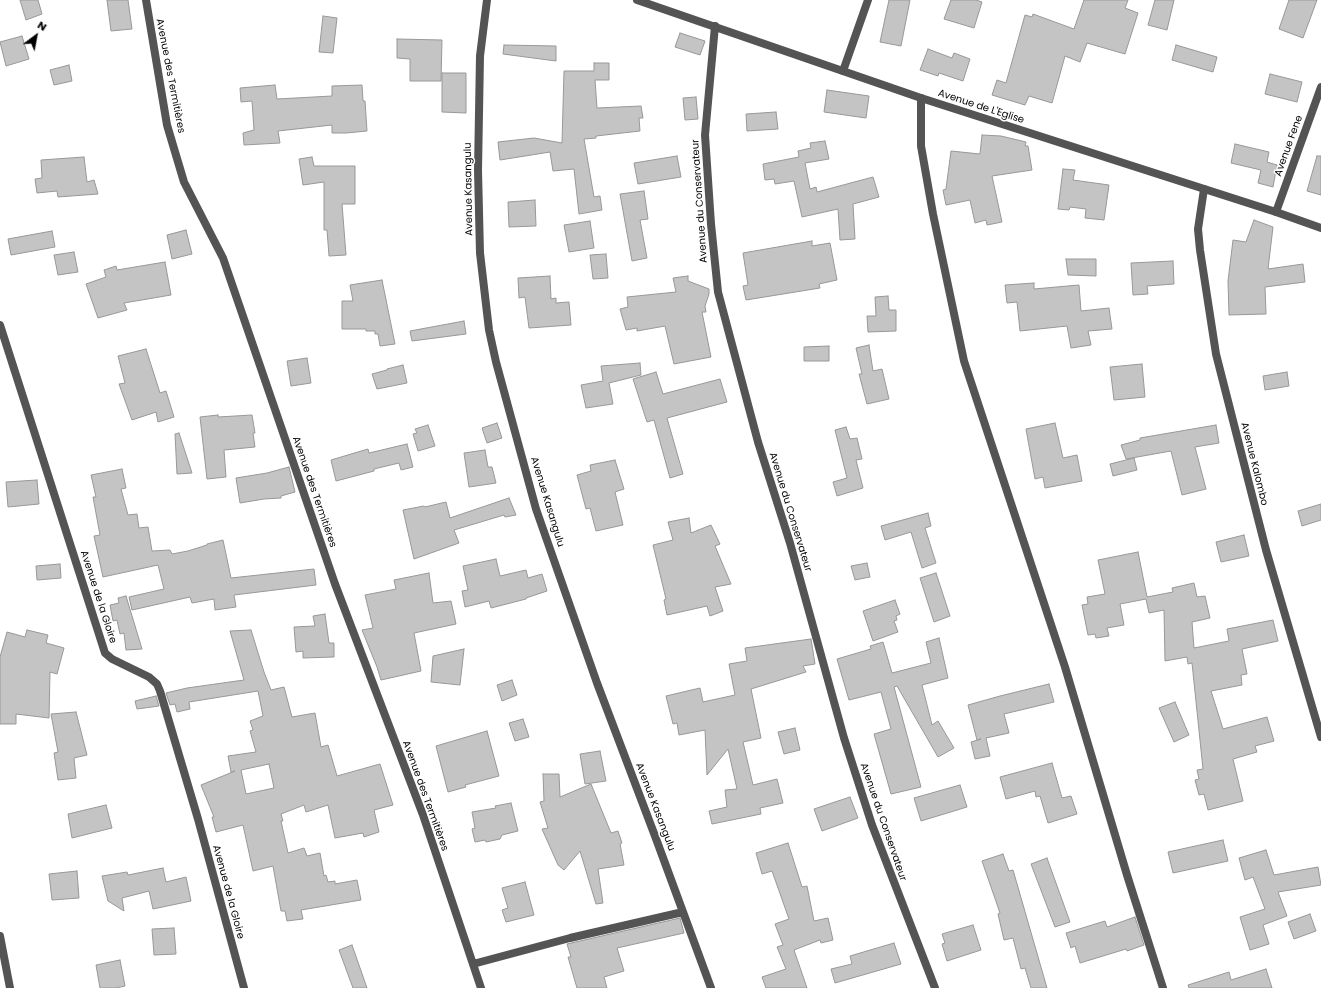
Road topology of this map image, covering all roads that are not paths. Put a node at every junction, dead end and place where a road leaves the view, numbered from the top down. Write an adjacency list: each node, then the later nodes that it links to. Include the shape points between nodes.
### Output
1 (146, 0): 16 (street, Avenue des Termitières, via 167,125 184,182 223,258 335,584 423,815)
2 (486, 0): 14 (street, Avenue Kasangulu, via 480,56 478,170 480,253 489,330 536,509 597,683)
3 (638, 0): 5 (street, Avenue de L'Eglise)
4 (868, 0): 6 (street)
5 (714, 26): 6 (street, Avenue de L'Eglise); 21 (street, Avenue du Conservateur, via 705,134 718,292 758,442 790,543 844,738 872,825)
6 (843, 71): 8 (street, Avenue de L'Eglise)
7 (1321, 88): 10 (street, Avenue Fene)
8 (921, 98): 9 (street, Avenue de L'Eglise); 22 (street, via 921,146 964,361 1065,667)
9 (1204, 189): 10 (street, Avenue de L'Eglise); 13 (street, Avenue Kalombo, via 1198,229 1216,354 1266,550)
10 (1276, 212): 11 (street, Avenue de L'Eglise)
11 (1321, 228)
12 (0, 325): 18 (street, Avenue de la Gloire, via 105,653 149,677 160,691)
13 (1321, 737)
14 (683, 912): 16 (street); 20 (street, Avenue Kasangulu)
15 (0, 936): 17 (street)
16 (473, 964): 19 (street, Avenue des Termitières)
17 (10, 988)
18 (244, 988)
19 (481, 988)
20 (711, 988)
21 (935, 988)
22 (1163, 988)

